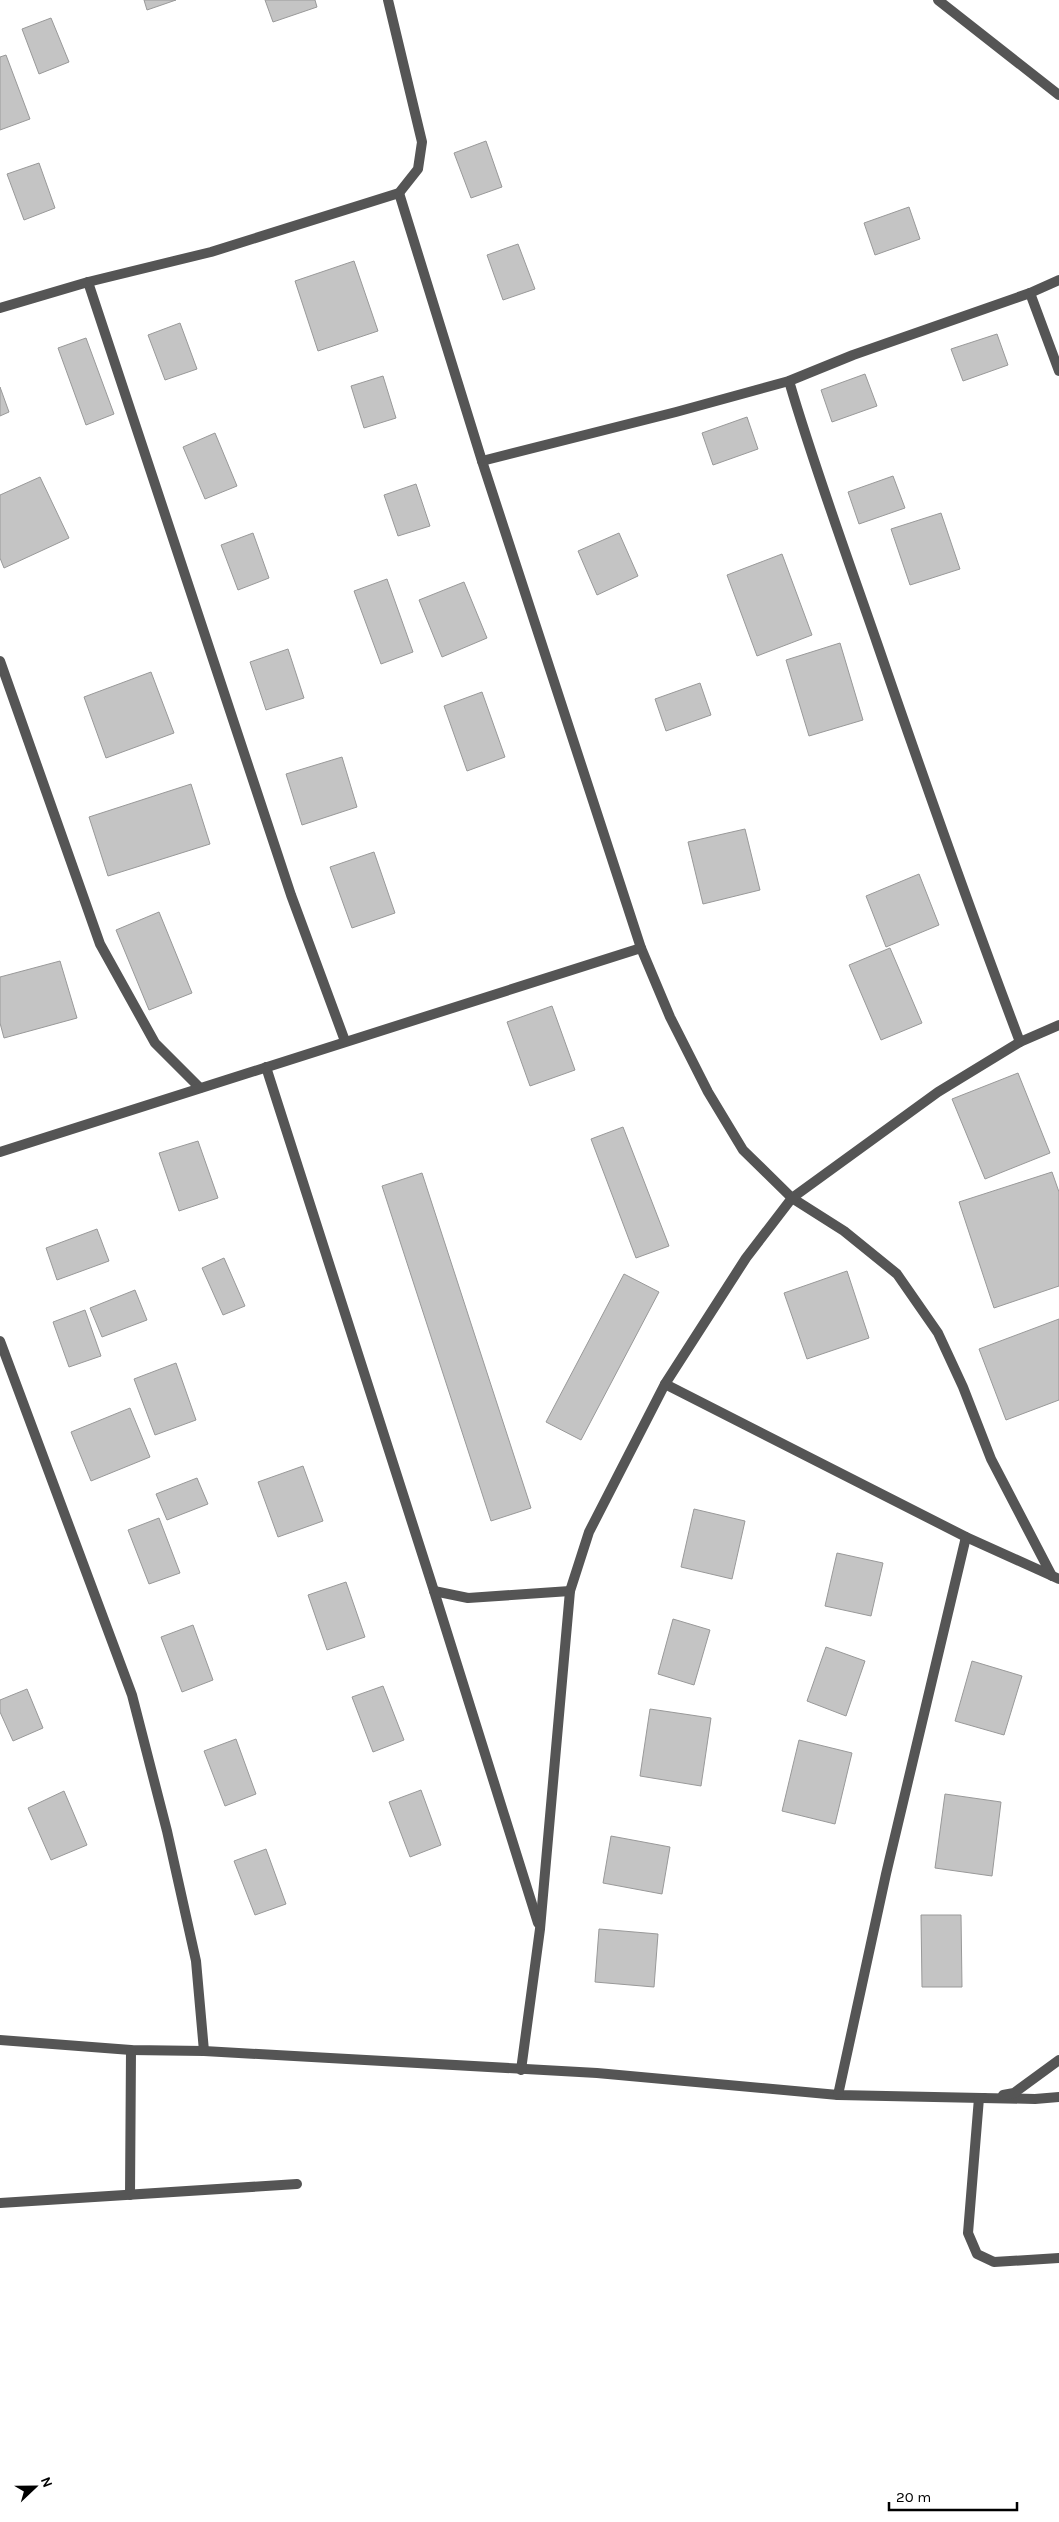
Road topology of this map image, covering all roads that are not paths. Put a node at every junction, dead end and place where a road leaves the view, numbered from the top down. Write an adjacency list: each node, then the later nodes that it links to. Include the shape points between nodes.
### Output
1 (388, 0): 4 (street, via 422,142 418,169)
2 (938, 0): 3 (street)
3 (1059, 95)
4 (399, 193): 6 (street, via 211,252); 11 (street)
5 (1059, 280): 7 (street)
6 (88, 282): 8 (street); 15 (street, via 291,895)
7 (1030, 293): 9 (street); 10 (street)
8 (0, 308)
9 (1059, 371)
10 (789, 381): 11 (street); 16 (street, via 973,919)
11 (482, 460): 13 (street)
12 (0, 661): 18 (street, via 100,944 155,1043)
13 (641, 948): 15 (street); 20 (street, via 670,1017 708,1092 743,1150)
14 (1059, 1025): 16 (street)
15 (344, 1041): 17 (street)
16 (1020, 1042): 20 (street, via 938,1092)
17 (266, 1067): 18 (street); 25 (street)
18 (200, 1088): 19 (street)
19 (0, 1152)
20 (792, 1198): 22 (street, via 746,1258); 24 (street, via 844,1231 897,1274 938,1333 991,1459)
21 (0, 1341): 30 (street, via 132,1695 196,1961)
22 (665, 1384): 23 (street); 26 (street, via 589,1532)
23 (966, 1537): 24 (street); 33 (street, via 886,1874)
24 (1056, 1578)
25 (434, 1591): 26 (street, via 468,1598); 27 (street)
26 (570, 1591): 27 (street)
27 (540, 1929): 32 (street)
28 (0, 2040): 29 (street)
29 (131, 2050): 30 (street); 37 (street)
30 (204, 2051): 32 (street)
31 (1059, 2060): 34 (street, via 1014,2093)
32 (522, 2070): 33 (street)
33 (838, 2095): 34 (street)
34 (979, 2098): 35 (street); 39 (street, via 968,2233 977,2254 994,2262)
35 (1059, 2098)
36 (297, 2184): 37 (street)
37 (130, 2195): 38 (street)
38 (0, 2203)
39 (1059, 2258)

